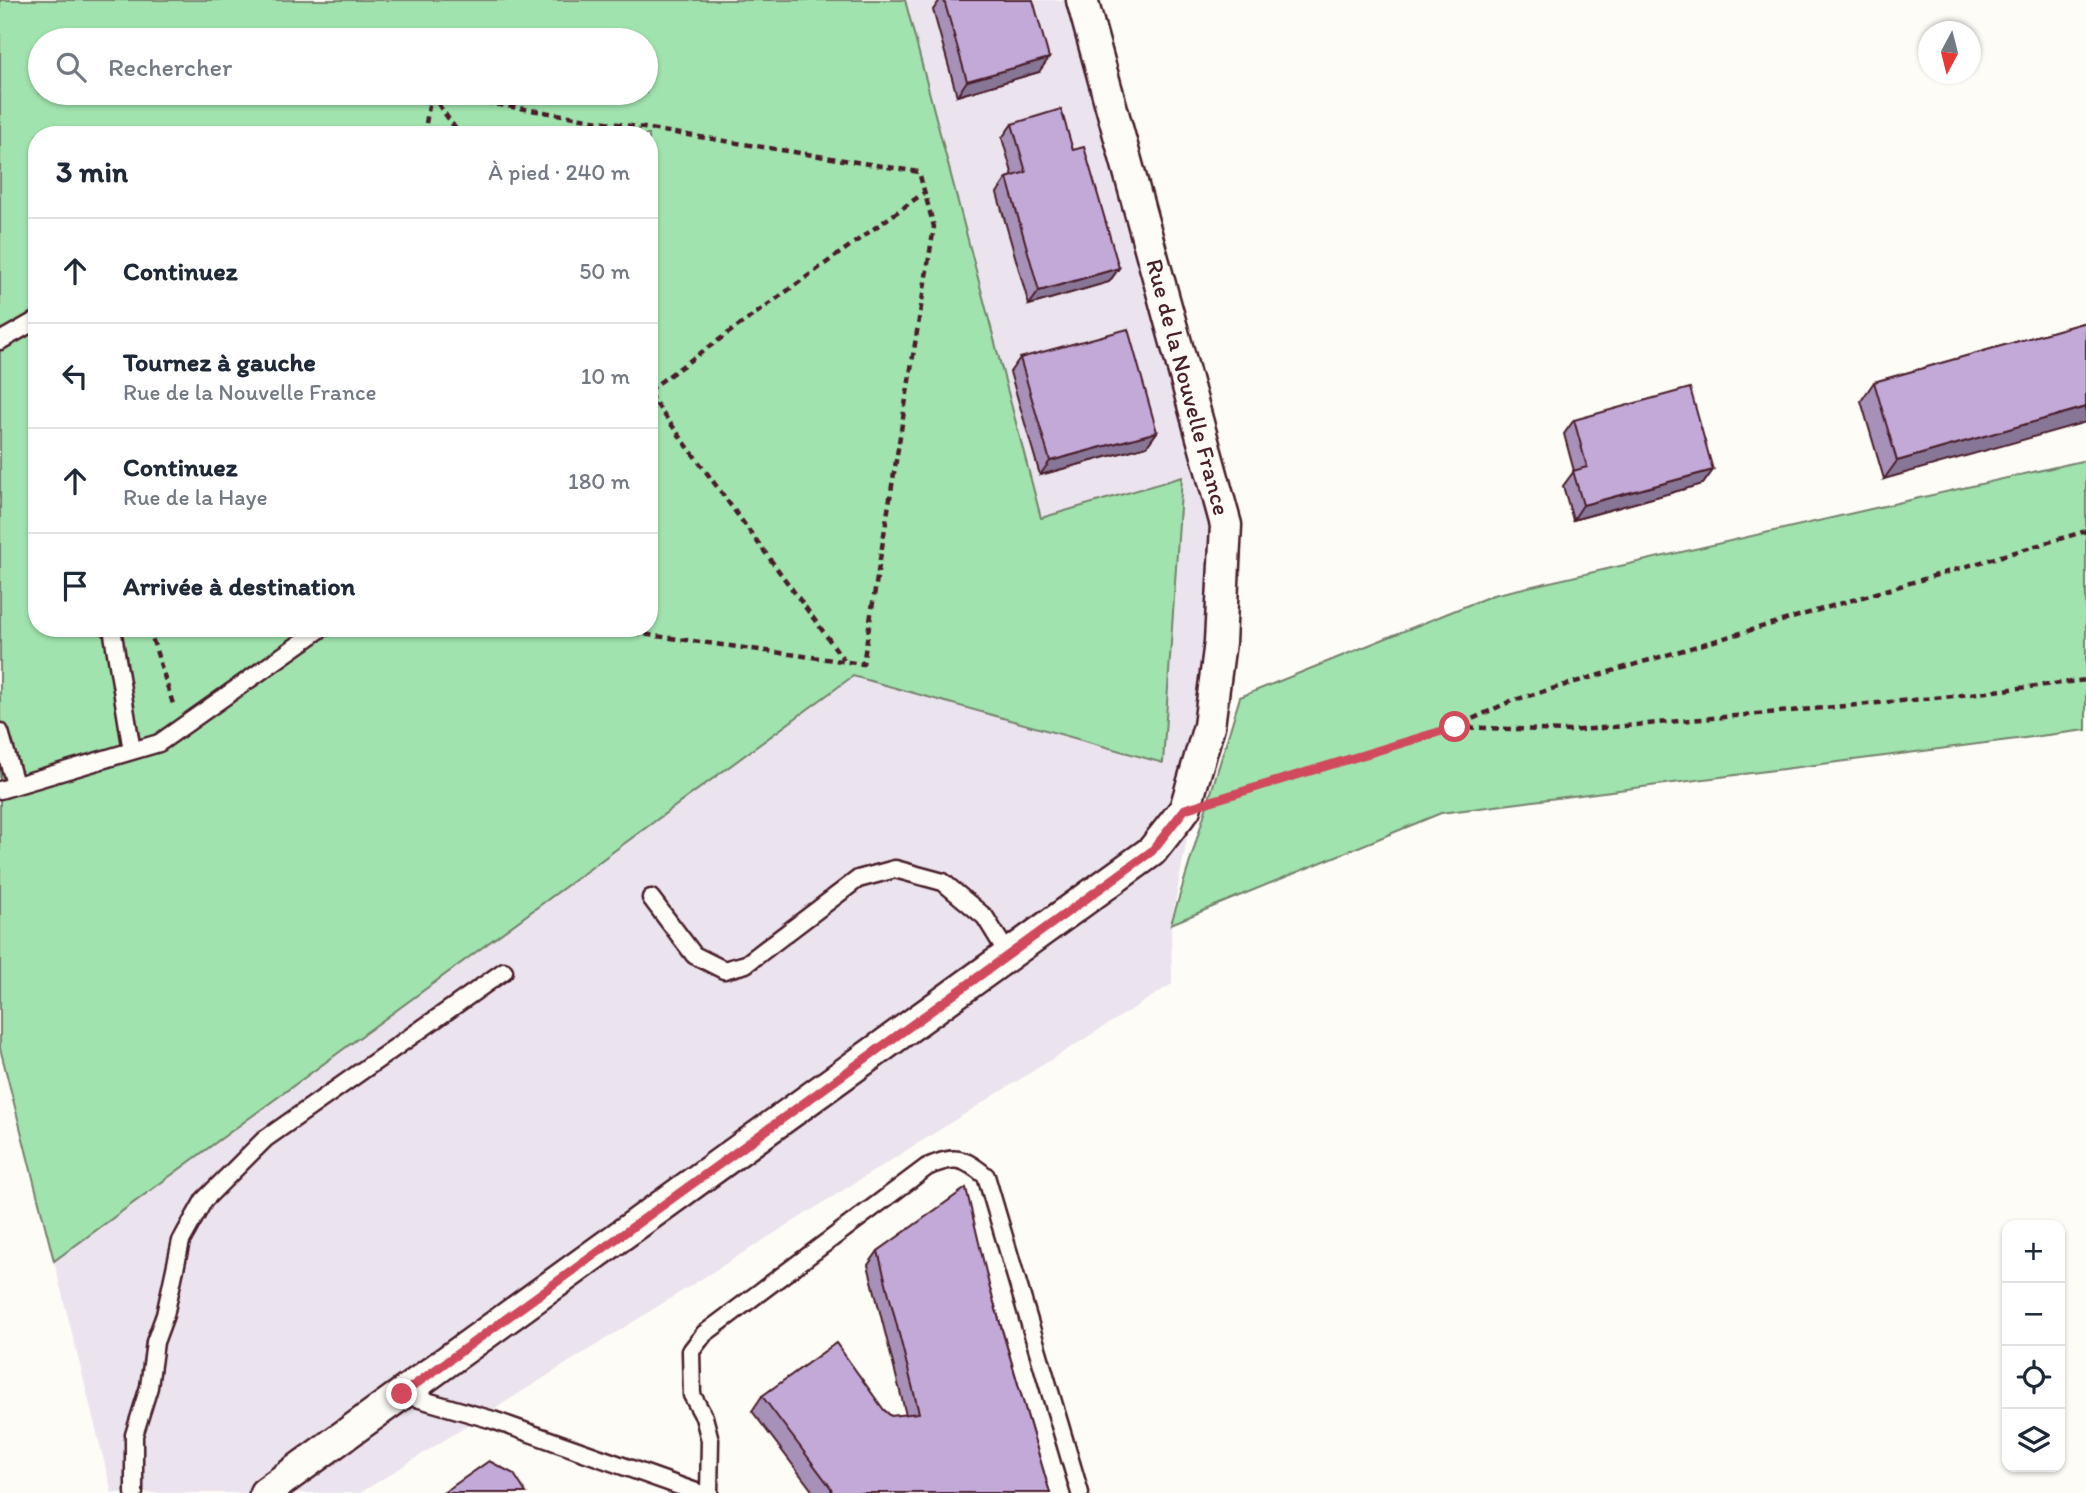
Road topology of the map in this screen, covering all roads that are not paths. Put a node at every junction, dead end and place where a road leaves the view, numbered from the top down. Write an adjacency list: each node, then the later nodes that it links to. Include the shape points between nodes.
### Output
1 (1082, 0): 10 (street, Rue de la Nouvelle France, via 1226,525 1220,642 1209,726 1185,809 1152,851)
2 (28, 325): 3 (lane)
3 (0, 341)
4 (113, 637): 7 (lane)
5 (309, 637): 7 (lane, via 159,743)
6 (0, 732): 8 (lane)
7 (132, 751): 8 (lane)
8 (8, 787)
9 (651, 898): 10 (lane, via 694,955 724,970 746,964 858,879 895,869 943,882 985,917)
10 (1009, 956): 12 (street, Rue de la Nouvelle France)
11 (504, 971): 13 (lane, via 265,1139 204,1200 181,1241 155,1342 149,1387 134,1435)
12 (402, 1394): 14 (street, Rue de la Nouvelle France); 15 (lane, via 494,1420)
13 (134, 1493)
14 (265, 1493)
15 (699, 1493)
16 (709, 1493): 17 (lane, via 710,1440 692,1395 691,1351 704,1334 927,1167 947,1158 967,1161 986,1176)
17 (1080, 1493)

